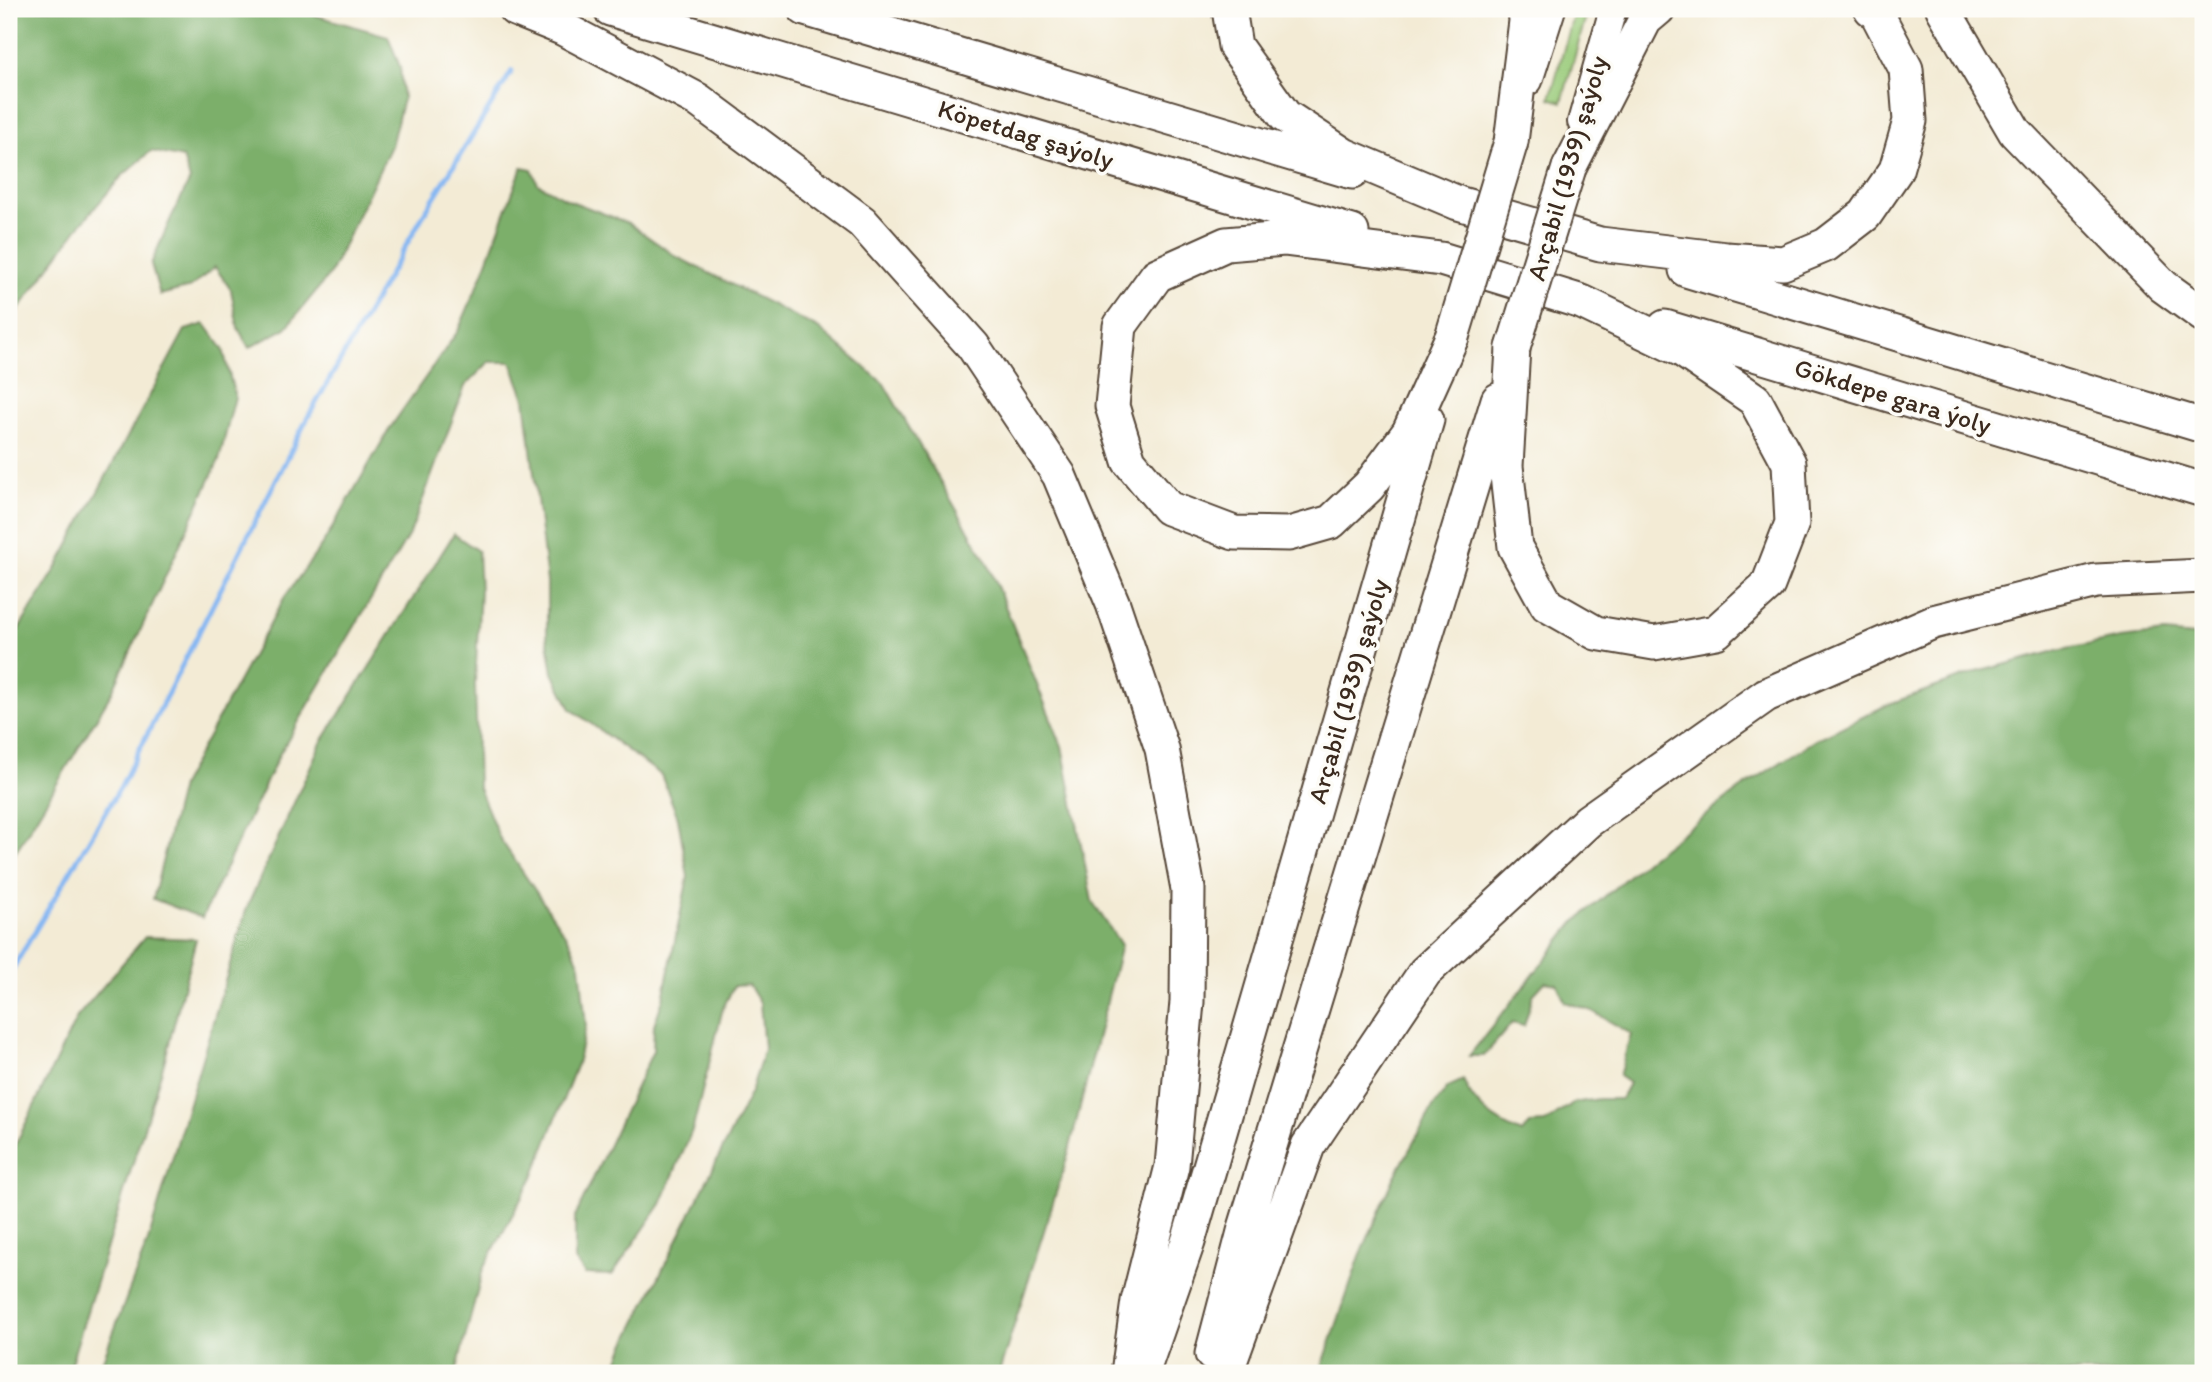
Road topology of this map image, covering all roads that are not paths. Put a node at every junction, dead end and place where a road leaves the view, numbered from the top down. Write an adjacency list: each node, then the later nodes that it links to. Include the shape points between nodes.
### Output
1 (514, 9): 23 (main road, via 562,28 698,100 862,222 973,346 1059,475 1113,604 1162,749 1188,890 1187,1002 1171,1166 1138,1301)
2 (610, 9): 15 (main road, Köpetdag şaýoly)
3 (806, 9): 13 (main road)
4 (1229, 9): 13 (main road, via 1234,46 1285,116 1344,155)
5 (1525, 9): 11 (main road)
6 (1552, 9): 11 (street, Arçabil (1939) şaýoly)
7 (1613, 9): 12 (street, Arçabil (1939) şaýoly)
8 (1658, 9): 12 (main road, via 1645,20)
9 (1871, 9): 14 (main road, via 1906,69 1910,121 1896,170 1865,215 1826,245 1783,262)
10 (1943, 9): 17 (main road, via 2015,132 2163,286)
11 (1511, 142): 18 (main road, Arçabil (1939) şaýoly, bridge)
12 (1569, 168): 19 (main road, Arçabil (1939) şaýoly, bridge)
13 (1458, 204): 14 (main road)
14 (1600, 244): 20 (main road)
15 (1441, 259): 16 (main road); 18 (main road, via 1284,239 1226,244 1157,275 1120,326 1112,406 1129,461 1168,508 1234,533 1289,534 1331,522 1369,486 1409,432)
16 (1582, 302): 19 (main road, via 1682,350 1755,400 1789,463 1792,523 1768,585 1716,632 1654,643 1596,633 1547,606 1515,547 1506,466); 21 (main road, Gökdepe gara ýoly)
17 (2203, 315)
18 (1452, 337): 24 (main road, Arçabil (1939) şaýoly, via 1188,1242)
19 (1513, 348): 25 (main road, Arçabil (1939) şaýoly, via 1245,1228)
20 (2203, 426)
21 (2203, 490)
22 (2203, 576): 26 (main road, via 2096,581 1933,622 1766,695 1588,821 1424,972 1308,1146)
23 (1128, 1373)
24 (1142, 1373)
25 (1207, 1373)
26 (1226, 1373)

